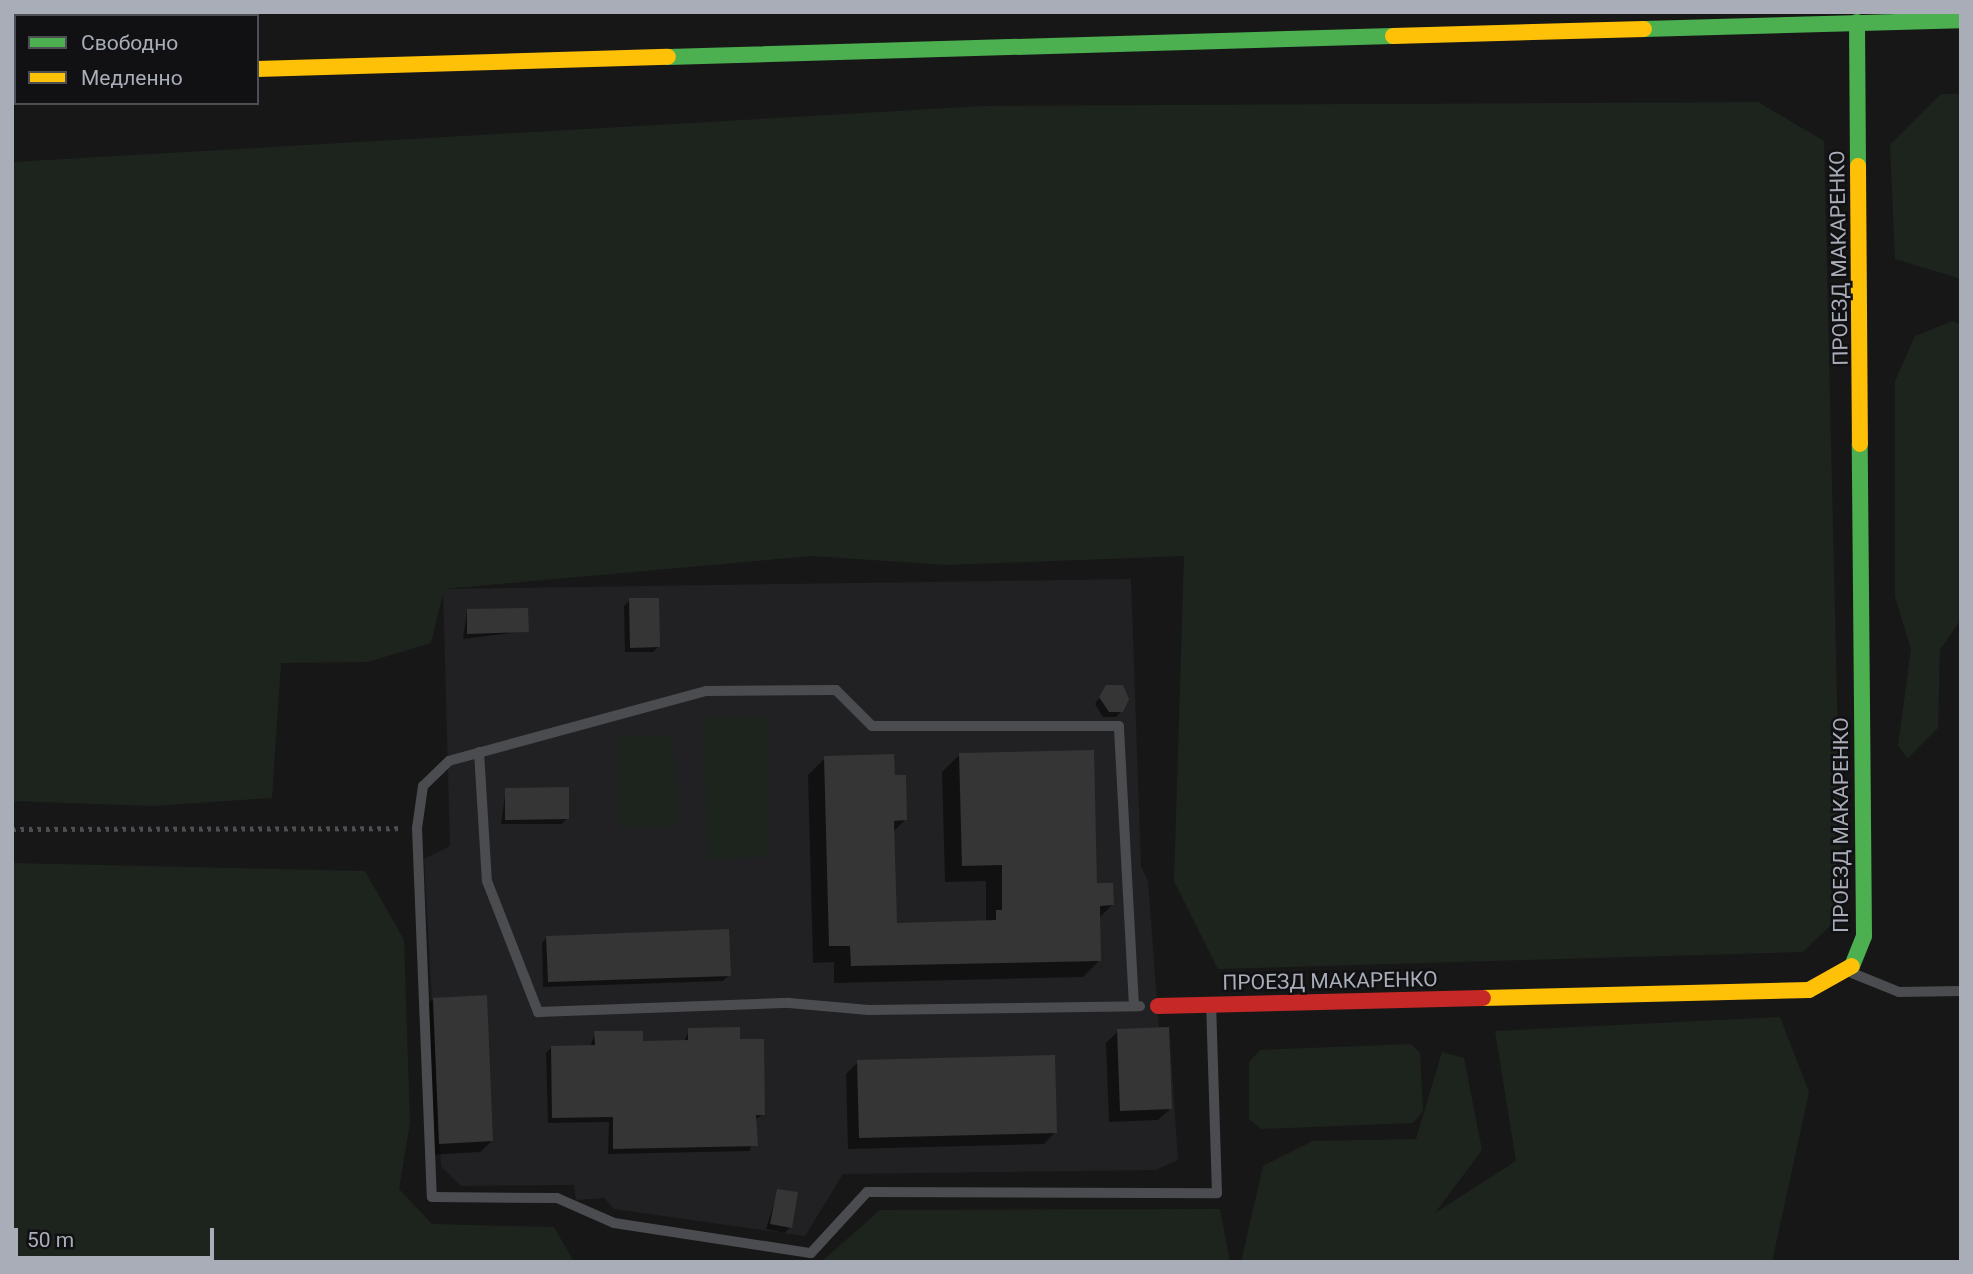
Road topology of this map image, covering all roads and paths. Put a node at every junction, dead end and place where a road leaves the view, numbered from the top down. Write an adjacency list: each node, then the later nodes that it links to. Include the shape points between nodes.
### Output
1 (1961, 20): 2 (main road)
2 (1857, 22): 3 (main road); 7 (main road, ПРОЕЗД МАКАРЕНКО, via 1864,936)
3 (259, 69)
4 (479, 752): 5 (lane, via 449,761 423,786); 10 (lane, via 487,881 538,1012 789,1003 869,1010); 10 (lane, via 706,691 836,690 872,726 1119,726)
5 (417, 828): 6 (path); 9 (lane, via 432,1197 557,1198 614,1223 811,1253 867,1192 1217,1192)
6 (12, 829)
7 (1850, 972): 8 (lane, via 1899,992); 9 (main road, ПРОЕЗД МАКАРЕНКО, via 1809,990)
8 (1961, 991)
9 (1211, 1005): 11 (main road, ПРОЕЗД МАКАРЕНКО)
10 (1134, 1006): 11 (lane)
11 (1158, 1006)

